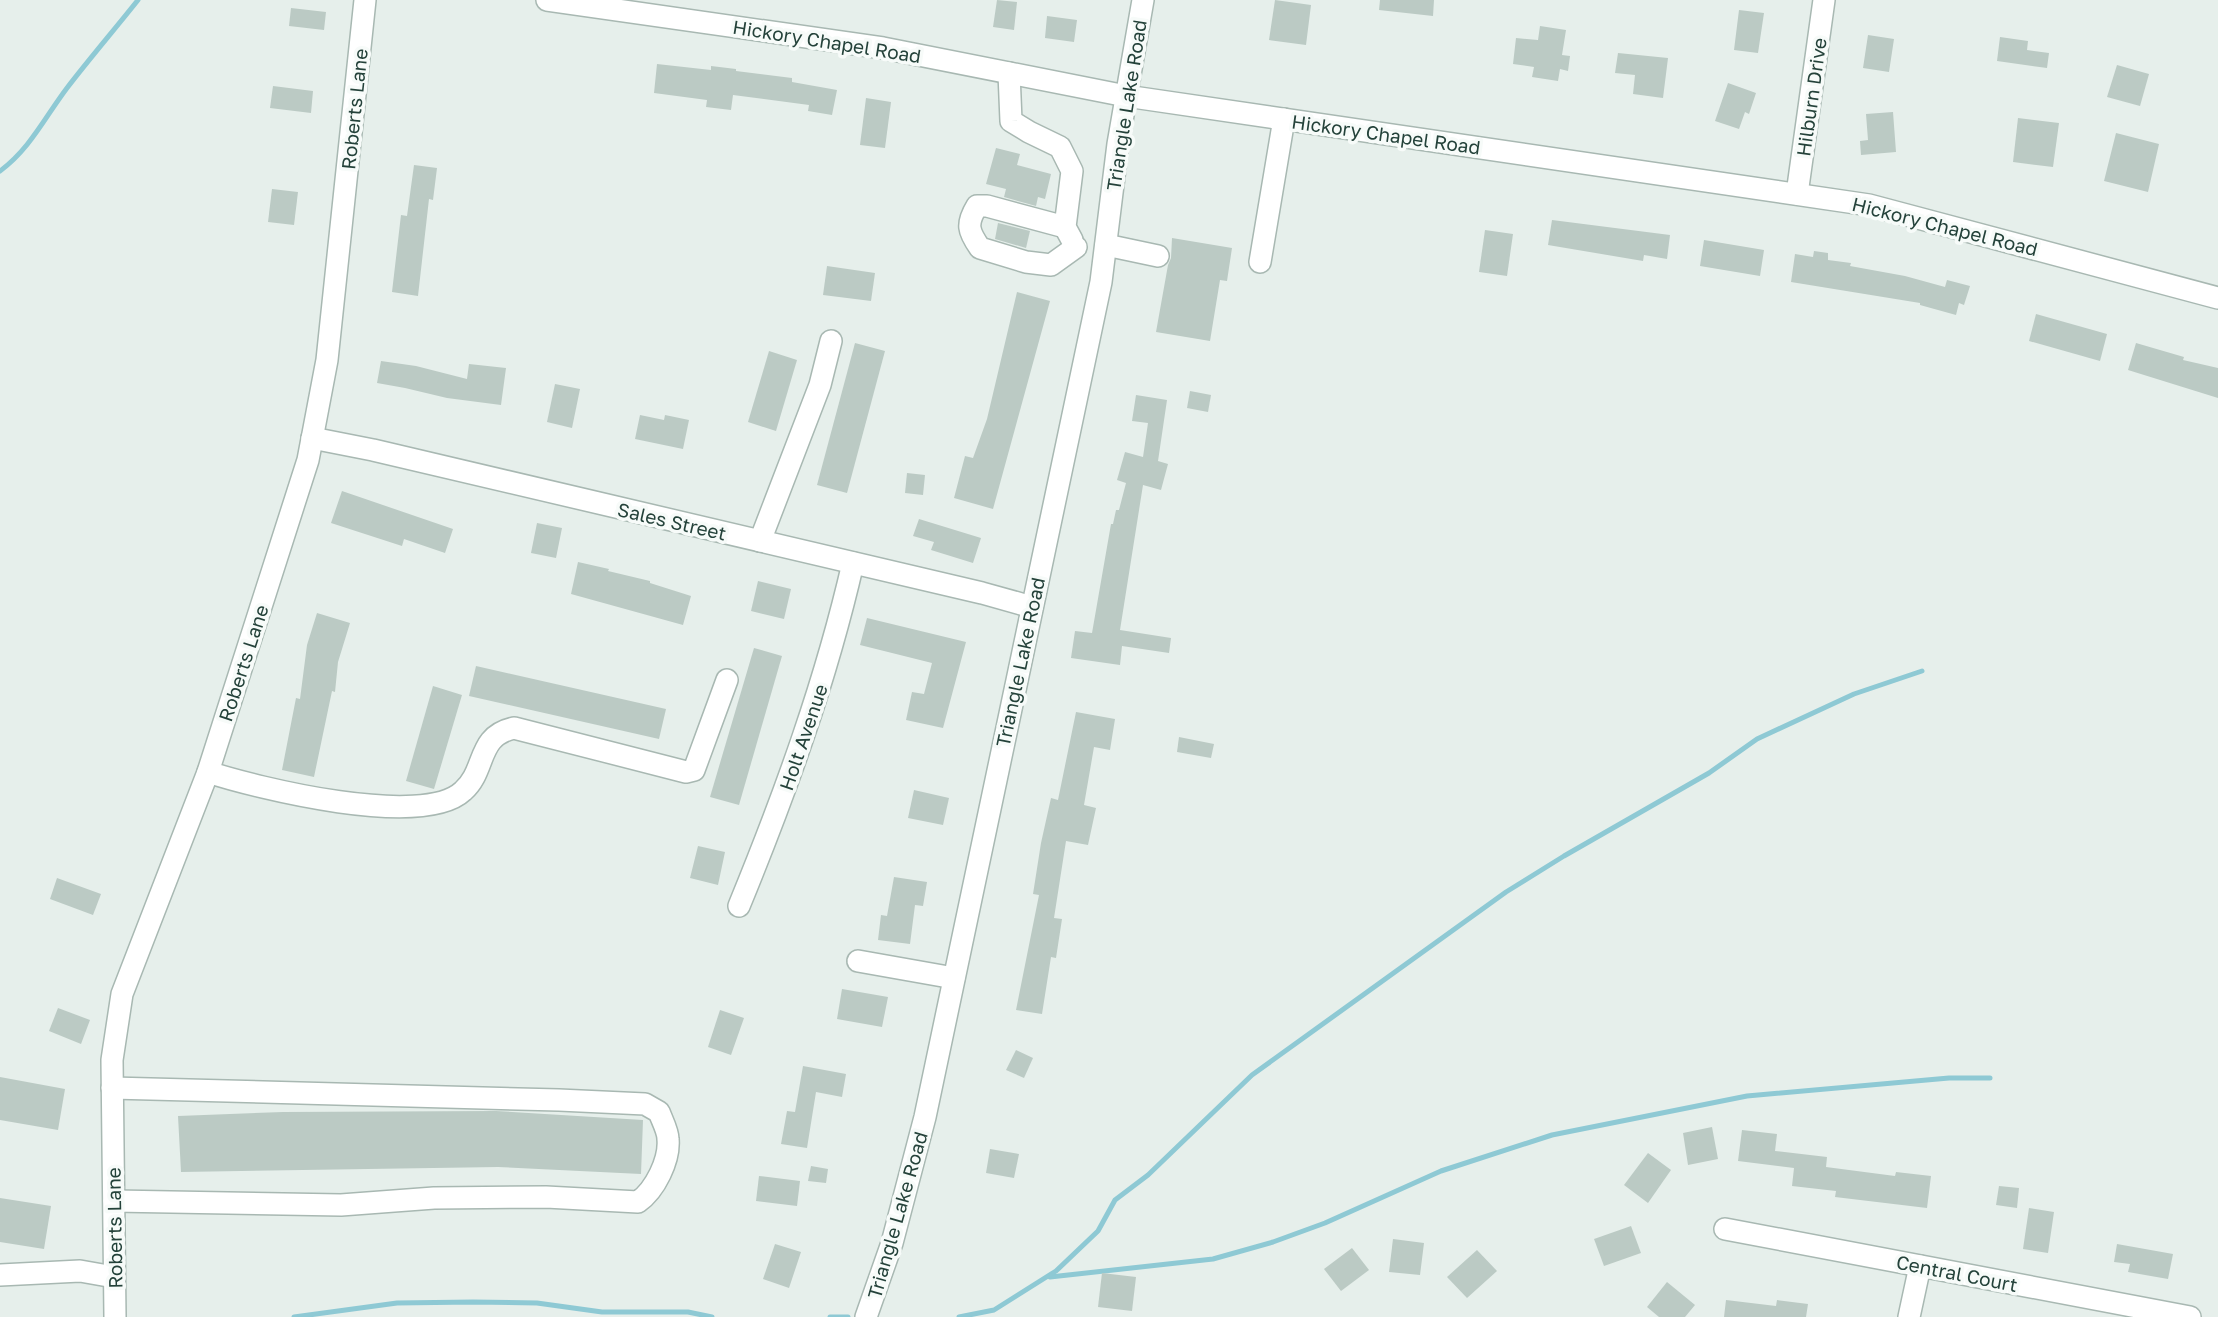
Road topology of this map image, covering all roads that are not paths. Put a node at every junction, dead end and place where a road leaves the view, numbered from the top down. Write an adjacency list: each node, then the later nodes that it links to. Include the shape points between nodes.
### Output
1 (365, 0): 16 (street, Roberts Lane, via 335,298)
2 (547, 0): 5 (street, Hickory Chapel Road, via 883,48)
3 (1143, 0): 6 (street, Triangle Lake Road)
4 (1824, 0): 8 (street, Hilburn Drive)
5 (1009, 73): 6 (street, Hickory Chapel Road); 9 (street, via 1011,121 1060,147 1072,171)
6 (1126, 96): 7 (street, Hickory Chapel Road); 11 (street, Triangle Lake Road)
7 (1284, 119): 8 (street, Hickory Chapel Road); 13 (street)
8 (1797, 194): 14 (street, Hickory Chapel Road, via 1869,205)
9 (1065, 227): 10 (street); 10 (street, via 977,206 969,228 980,248 1026,262 1051,265)
10 (1076, 247): 11 (street)
11 (1105, 249): 12 (street); 19 (street, Triangle Lake Road)
12 (1158, 256)
13 (1260, 262)
14 (2218, 298)
15 (831, 341): 17 (street, via 820,385)
16 (312, 438): 17 (street, Sales Street); 21 (street, Roberts Lane)
17 (760, 541): 18 (street, Sales Street)
18 (853, 563): 19 (street, Sales Street); 22 (street, Holt Avenue, via 837,633 798,755)
19 (1032, 607): 24 (street, Triangle Lake Road)
20 (727, 680): 21 (street, via 694,769 686,772 514,728 491,737 463,792 435,803 397,807 320,799)
21 (208, 772): 25 (street, Roberts Lane, via 122,995)
22 (739, 906)
23 (858, 961): 24 (street)
24 (954, 978): 32 (street, Triangle Lake Road, via 925,1117 892,1243)
25 (112, 1088): 26 (street, Roberts Lane); 26 (street, via 645,1104 659,1112 668,1139 662,1173 638,1202 546,1197 341,1205)
26 (114, 1202): 30 (street, Roberts Lane)
27 (1725, 1229): 28 (street, Central Court)
28 (1920, 1266): 33 (street); 34 (street, Central Court)
29 (0, 1275): 30 (street, via 80,1271)
30 (114, 1277): 31 (street, Roberts Lane)
31 (115, 1317)
32 (866, 1317)
33 (1909, 1317)
34 (2190, 1317)

